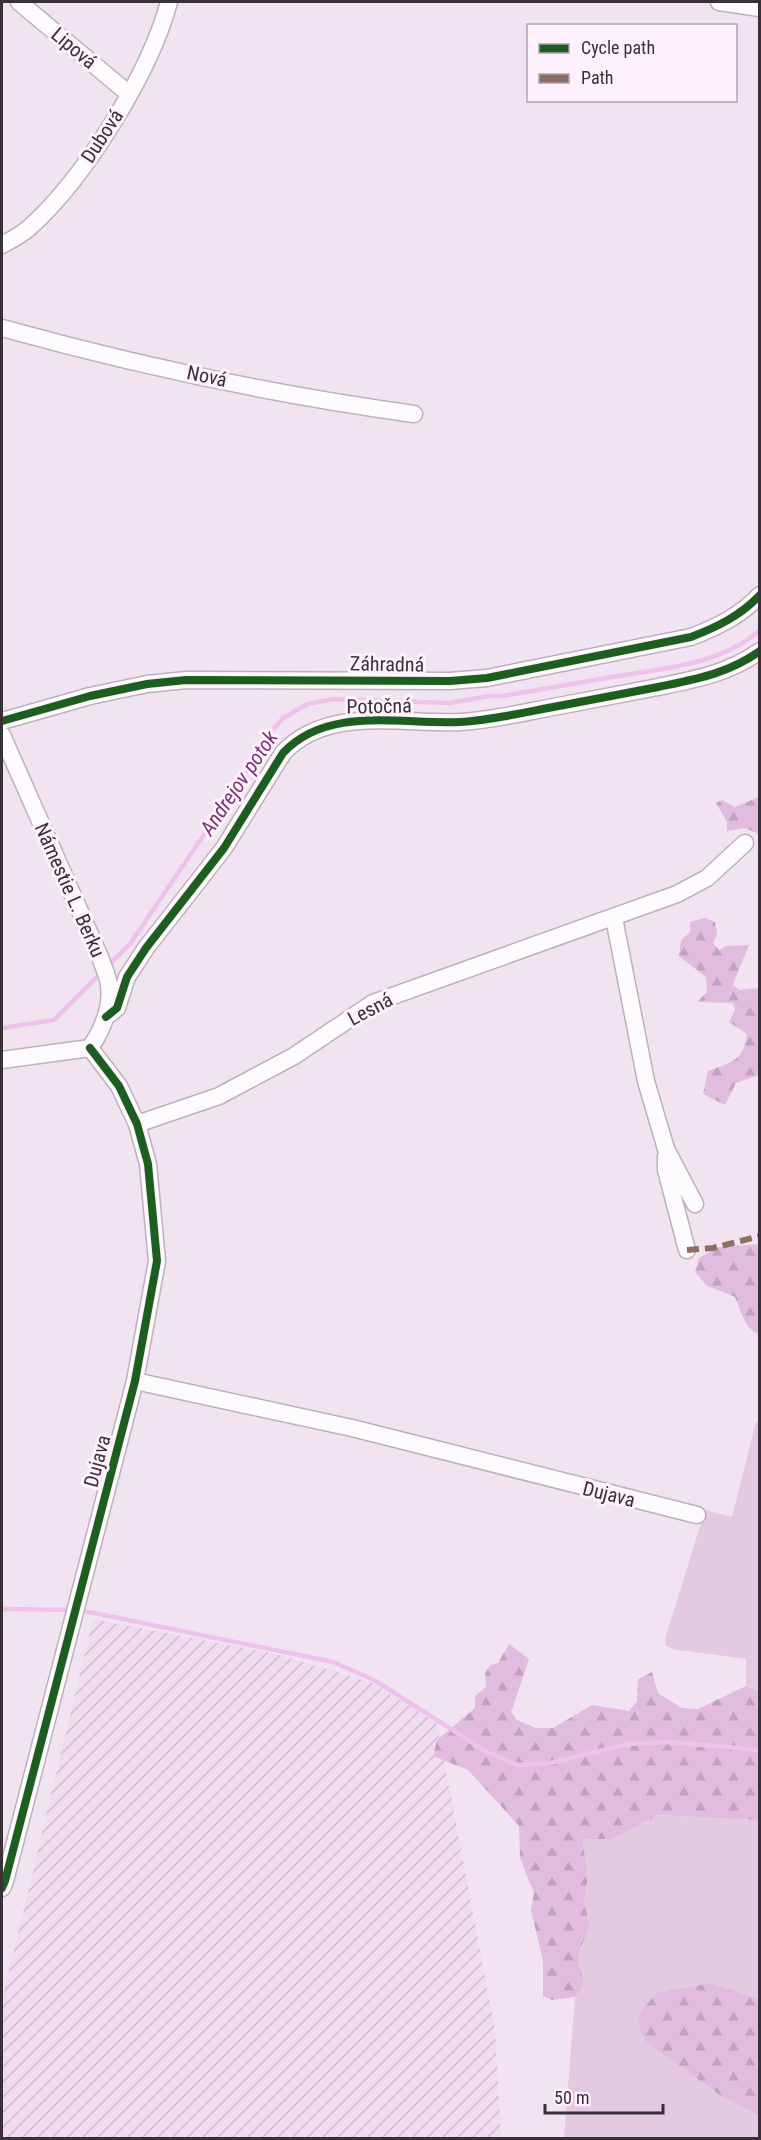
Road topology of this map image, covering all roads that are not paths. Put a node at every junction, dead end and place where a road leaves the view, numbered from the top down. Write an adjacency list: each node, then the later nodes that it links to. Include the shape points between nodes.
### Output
1 (20, 2): 5 (street, Lipová)
2 (169, 2): 5 (street, Dubová)
3 (719, 2): 4 (street)
4 (759, 8)
5 (129, 94): 6 (street, Dubová, via 99,145 73,179 27,230)
6 (2, 245)
7 (2, 328): 8 (street, Nová, via 330,403)
8 (414, 414)
9 (759, 595): 11 (street, Záhradná, via 734,617 691,637 488,678 414,682 186,680 119,688)
10 (759, 651): 15 (street, Potočná, via 711,676 603,698 461,722 340,723 308,733 283,753 224,848 146,948 127,978 117,1008)
11 (2, 721)
12 (2, 735): 15 (street, Námestie L. Berku, via 100,957 109,984)
13 (745, 843): 14 (street, Lesná, via 707,878)
14 (614, 918): 18 (street, Lesná, via 373,1003 294,1056 219,1096); 19 (street, via 646,1081)
15 (106, 1017): 16 (street, Námestie L. Berku)
16 (90, 1048): 17 (street); 18 (street, Dujava, via 119,1086)
17 (2, 1060)
18 (137, 1124): 22 (street, Dujava, via 148,1164 157,1261)
19 (666, 1149): 20 (street); 21 (street, via 666,1170)
20 (695, 1204)
21 (687, 1250)
22 (135, 1381): 23 (street, Dujava, via 352,1428); 24 (street, Dujava)
23 (697, 1515)
24 (2, 1888)

